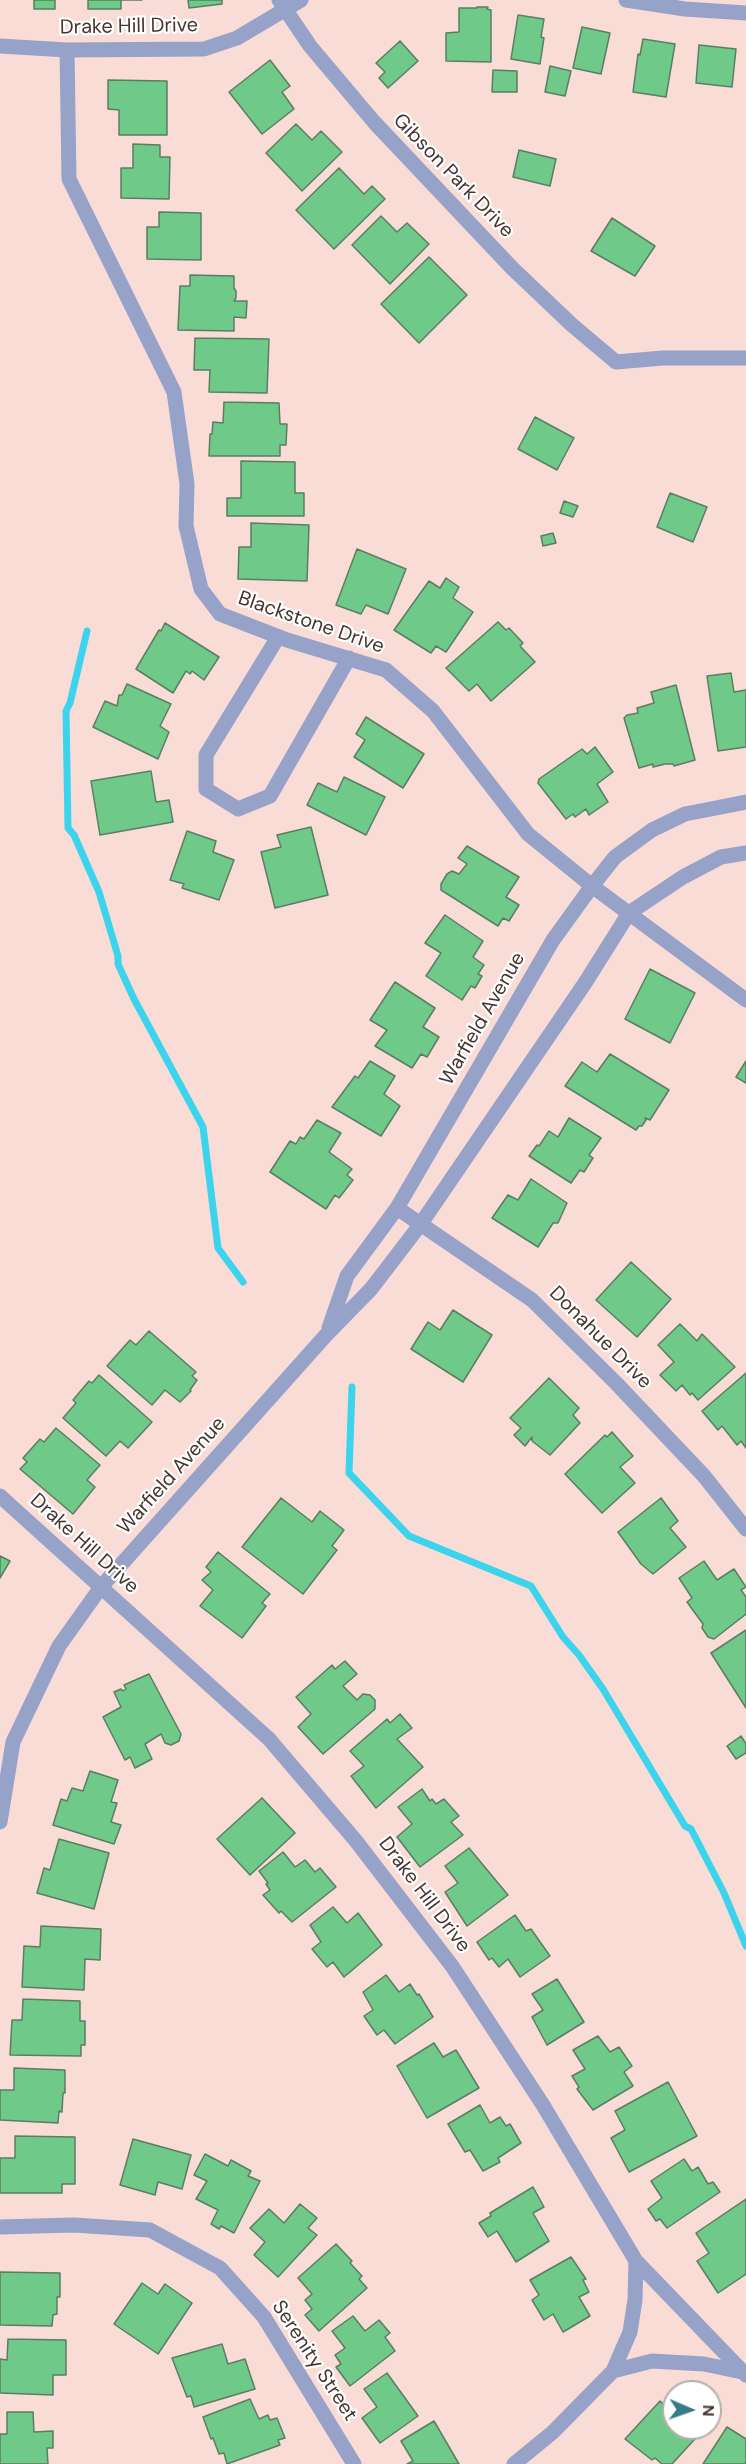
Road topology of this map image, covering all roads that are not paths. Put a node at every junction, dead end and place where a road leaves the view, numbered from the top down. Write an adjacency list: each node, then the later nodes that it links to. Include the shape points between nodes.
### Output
1 (301, 0): 3 (street, Drake Hill Drive)
2 (626, 0): 4 (street)
3 (282, 4): 6 (street, Drake Hill Drive, via 237,38 204,49); 7 (street, Gibson Park Drive, via 317,56 374,123 512,268 616,362)
4 (746, 13)
5 (0, 46): 6 (street, Drake Hill Drive)
6 (67, 50): 8 (street, Blackstone Drive, via 69,179 174,392 187,484 186,526 201,590 220,614)
7 (746, 358)
8 (278, 637): 9 (street, Blackstone Drive); 9 (street, via 206,755 206,789 238,809 270,796)
9 (350, 658): 12 (street, Blackstone Drive, via 386,670 433,711 528,834)
10 (746, 802): 12 (street, Warfield Avenue, via 685,814 652,830 615,857)
11 (746, 853): 13 (street, Warfield Avenue, via 721,857 683,877)
12 (592, 886): 13 (street, Blackstone Drive); 15 (street, Warfield Avenue, via 553,940)
13 (629, 914): 14 (street, Blackstone Drive); 16 (street, Warfield Avenue)
14 (746, 1000)
15 (397, 1208): 16 (street, Donahue Drive); 17 (street, Warfield Avenue, via 347,1276)
16 (420, 1225): 17 (street, Warfield Avenue, via 371,1289); 19 (street, Donahue Drive, via 532,1300 704,1476)
17 (327, 1334): 20 (street, Warfield Avenue)
18 (0, 1496): 20 (street, Drake Hill Drive)
19 (746, 1529)
20 (101, 1587): 21 (street, Warfield Avenue, via 58,1646 13,1742); 23 (street, Drake Hill Drive, via 268,1739 356,1840 452,1966 543,2105)
21 (0, 1822)
22 (0, 2227): 26 (street, Serenity Street, via 74,2224 150,2230 220,2268 264,2318)
23 (636, 2261): 24 (street, via 630,2332); 25 (street, Drake Hill Drive)
24 (613, 2371): 25 (street, via 652,2361 704,2364); 27 (street, via 553,2432)
25 (744, 2374)
26 (354, 2464)
27 (514, 2464)

